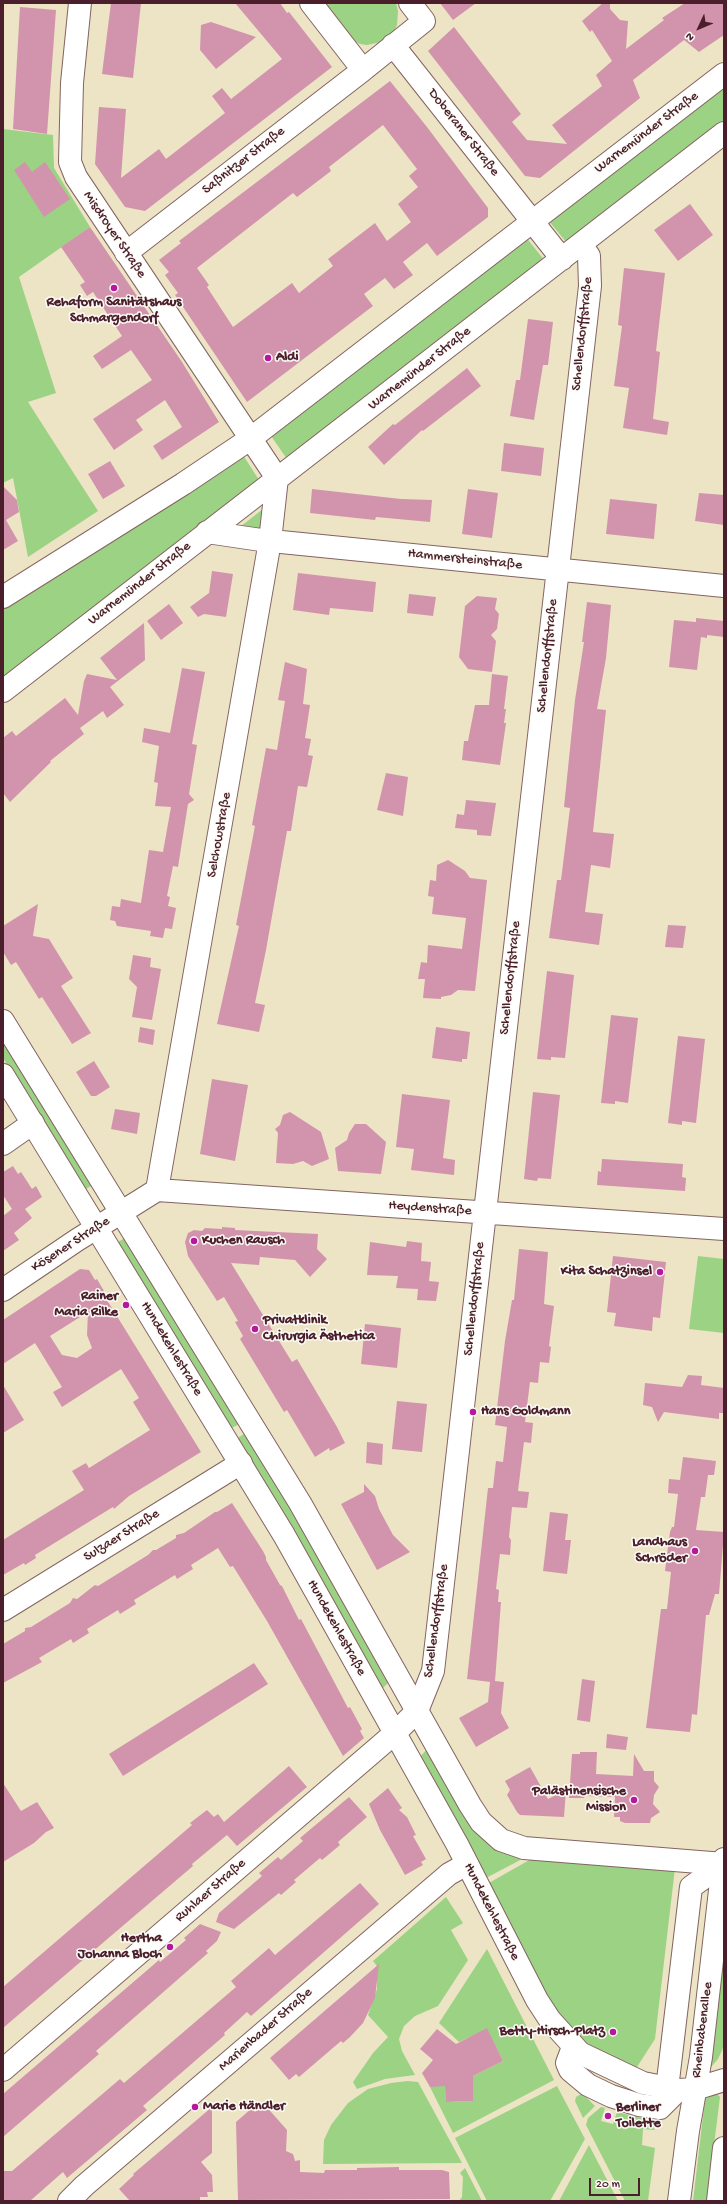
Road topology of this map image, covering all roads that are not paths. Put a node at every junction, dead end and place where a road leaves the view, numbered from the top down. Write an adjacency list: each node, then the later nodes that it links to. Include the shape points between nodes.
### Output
1 (80, 3): 10 (street, Misdroyer Straße, via 72,83 70,162 76,178)
2 (311, 3): 5 (street)
3 (410, 3): 4 (street, Saßnitzer Straße, via 424,21)
4 (393, 45): 5 (street, Saßnitzer Straße); 8 (street, Doberaner Straße)
5 (363, 70): 10 (street, Saßnitzer Straße)
6 (724, 74): 8 (street, Warnemünder Straße)
7 (724, 133): 9 (street, Warnemünder Straße)
8 (532, 221): 11 (street); 12 (street, Warnemünder Straße)
9 (581, 244): 11 (street, Warnemünder Straße); 16 (street, Schellendorffstraße, via 589,256 590,286)
10 (126, 253): 12 (street, Misdroyer Straße)
11 (562, 259): 13 (street, Warnemünder Straße)
12 (250, 439): 13 (street); 18 (street, Warnemünder Straße)
13 (278, 478): 14 (street, Warnemünder Straße); 15 (street, Selchowstraße)
14 (207, 532): 15 (street, Hammersteinstraße); 19 (street, Warnemünder Straße)
15 (270, 541): 16 (street, Hammersteinstraße); 24 (street, Selchowstraße)
16 (558, 569): 17 (street, Hammersteinstraße); 25 (street, Schellendorffstraße)
17 (724, 586)
18 (3, 597)
19 (3, 691)
20 (3, 1021): 24 (street, Hundekehlestraße)
21 (3, 1075): 22 (street, Hundekehlestraße)
22 (33, 1123): 23 (street); 26 (street, Hundekehlestraße)
23 (3, 1144)
24 (139, 1201): 25 (street, Heydenstraße); 26 (street, Kösener Straße); 31 (street, Hundekehlestraße, via 300,1503)
25 (485, 1213): 27 (street, Heydenstraße); 31 (street, Schellendorffstraße, via 433,1671)
26 (97, 1228): 28 (street, Kösener Straße); 29 (street, Hundekehlestraße)
27 (724, 1229)
28 (3, 1290)
29 (241, 1463): 30 (street, Sulzaer Straße); 32 (street, Hundekehlestraße)
30 (3, 1610)
31 (417, 1710): 32 (street, Ruhlaer Straße); 33 (street, Hundekehlestraße, via 475,1814 488,1830 508,1844 546,1851)
32 (395, 1733): 34 (street, Hundekehlestraße); 35 (street, Ruhlaer Straße)
33 (724, 1862): 37 (street, Rheinbabenallee, via 701,2057); 37 (street, via 691,1887)
34 (467, 1864): 37 (street, Hundekehlestraße, via 537,2000 573,2047 627,2076 653,2086); 39 (street, Marienbader Straße, via 449,1874)
35 (3, 2070)
36 (724, 2080): 37 (street)
37 (680, 2090): 40 (street, Rheinbabenallee, via 688,2131)
38 (724, 2148): 41 (street)
39 (69, 2201)
40 (679, 2201)
41 (718, 2201)

